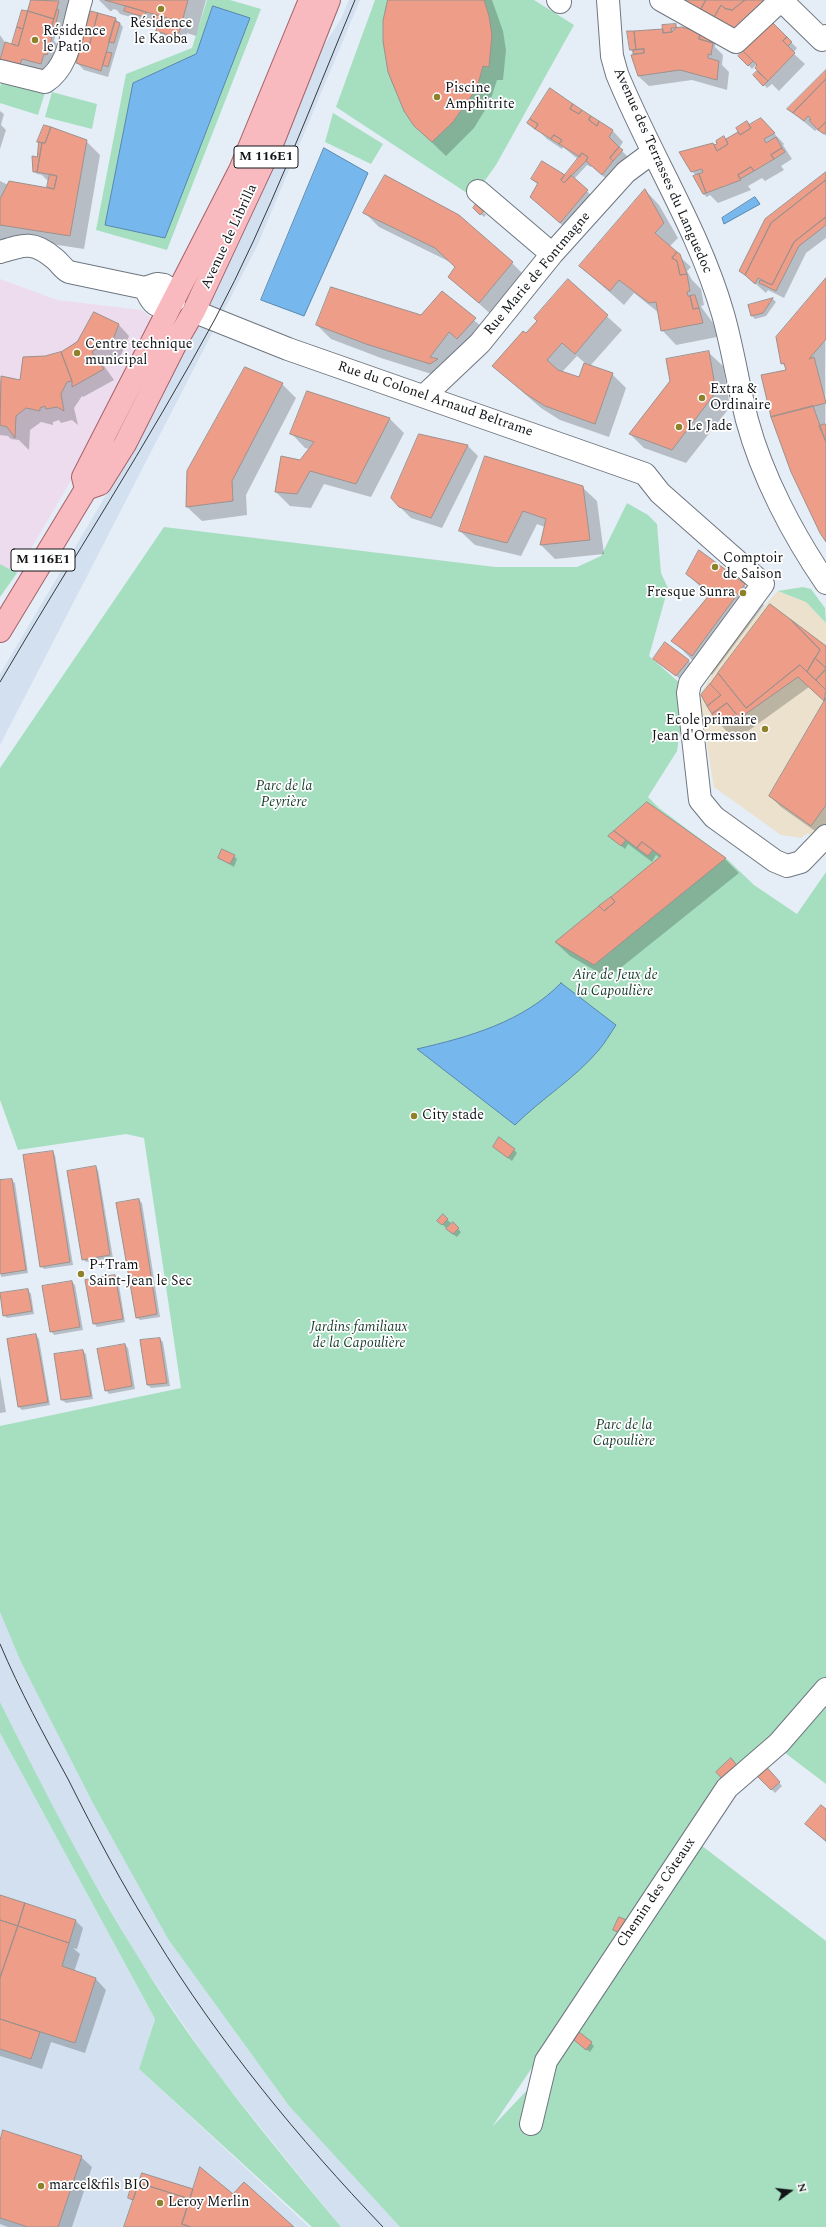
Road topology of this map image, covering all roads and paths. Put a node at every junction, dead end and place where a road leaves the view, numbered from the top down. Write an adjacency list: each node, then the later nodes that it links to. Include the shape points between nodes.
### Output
1 (81, 0): 10 (street, via 64,64 55,76 45,82)
2 (310, 0): 15 (main road, Avenue de Librilla / M 116E1, via 240,170)
3 (329, 0): 9 (main road, Avenue de Librilla / M 116E1)
4 (344, 0): 9 (main road, M 116E1)
5 (608, 0): 11 (street, Avenue des Terrasses du Languedoc, via 612,56 617,74)
6 (661, 0): 7 (street, via 736,42)
7 (781, 0): 8 (street, via 822,40)
8 (826, 36)
9 (309, 49): 15 (main road, Avenue de Librilla / M 116E1, via 256,181)
10 (0, 71)
11 (653, 152): 14 (street, Rue Marie de Fontmagne, via 626,172); 19 (street, Avenue des Terrasses du Languedoc, via 700,249 723,314 748,421 775,493)
12 (478, 191): 14 (street)
13 (0, 252): 15 (street, via 25,245 36,246 69,272 145,288 157,306)
14 (552, 254): 16 (street, Rue Marie de Fontmagne, via 480,343)
15 (188, 307): 16 (street, Rue du Colonel Arnaud Beltrame, via 288,349); 17 (main road, Avenue de Librilla / M 116E1); 17 (main road, Avenue de Librilla / M 116E1, via 131,413); 18 (main road, Avenue de Librilla / M 116E1, via 83,477)
16 (424, 396): 21 (street, Rue du Colonel Arnaud Beltrame, via 645,474 660,494 764,584 690,683 689,708 700,800 714,817 775,861 787,866 801,862)
17 (125, 444): 18 (main road, Avenue de Librilla / M 116E1, via 100,484)
18 (86, 489): 20 (main road, Avenue de Librilla / M 116E1)
19 (826, 583)
20 (0, 631)
21 (826, 836)
22 (826, 1689): 23 (street, Chemin des Côteaux, via 779,1743 727,1788 546,2060)
23 (531, 2124)

